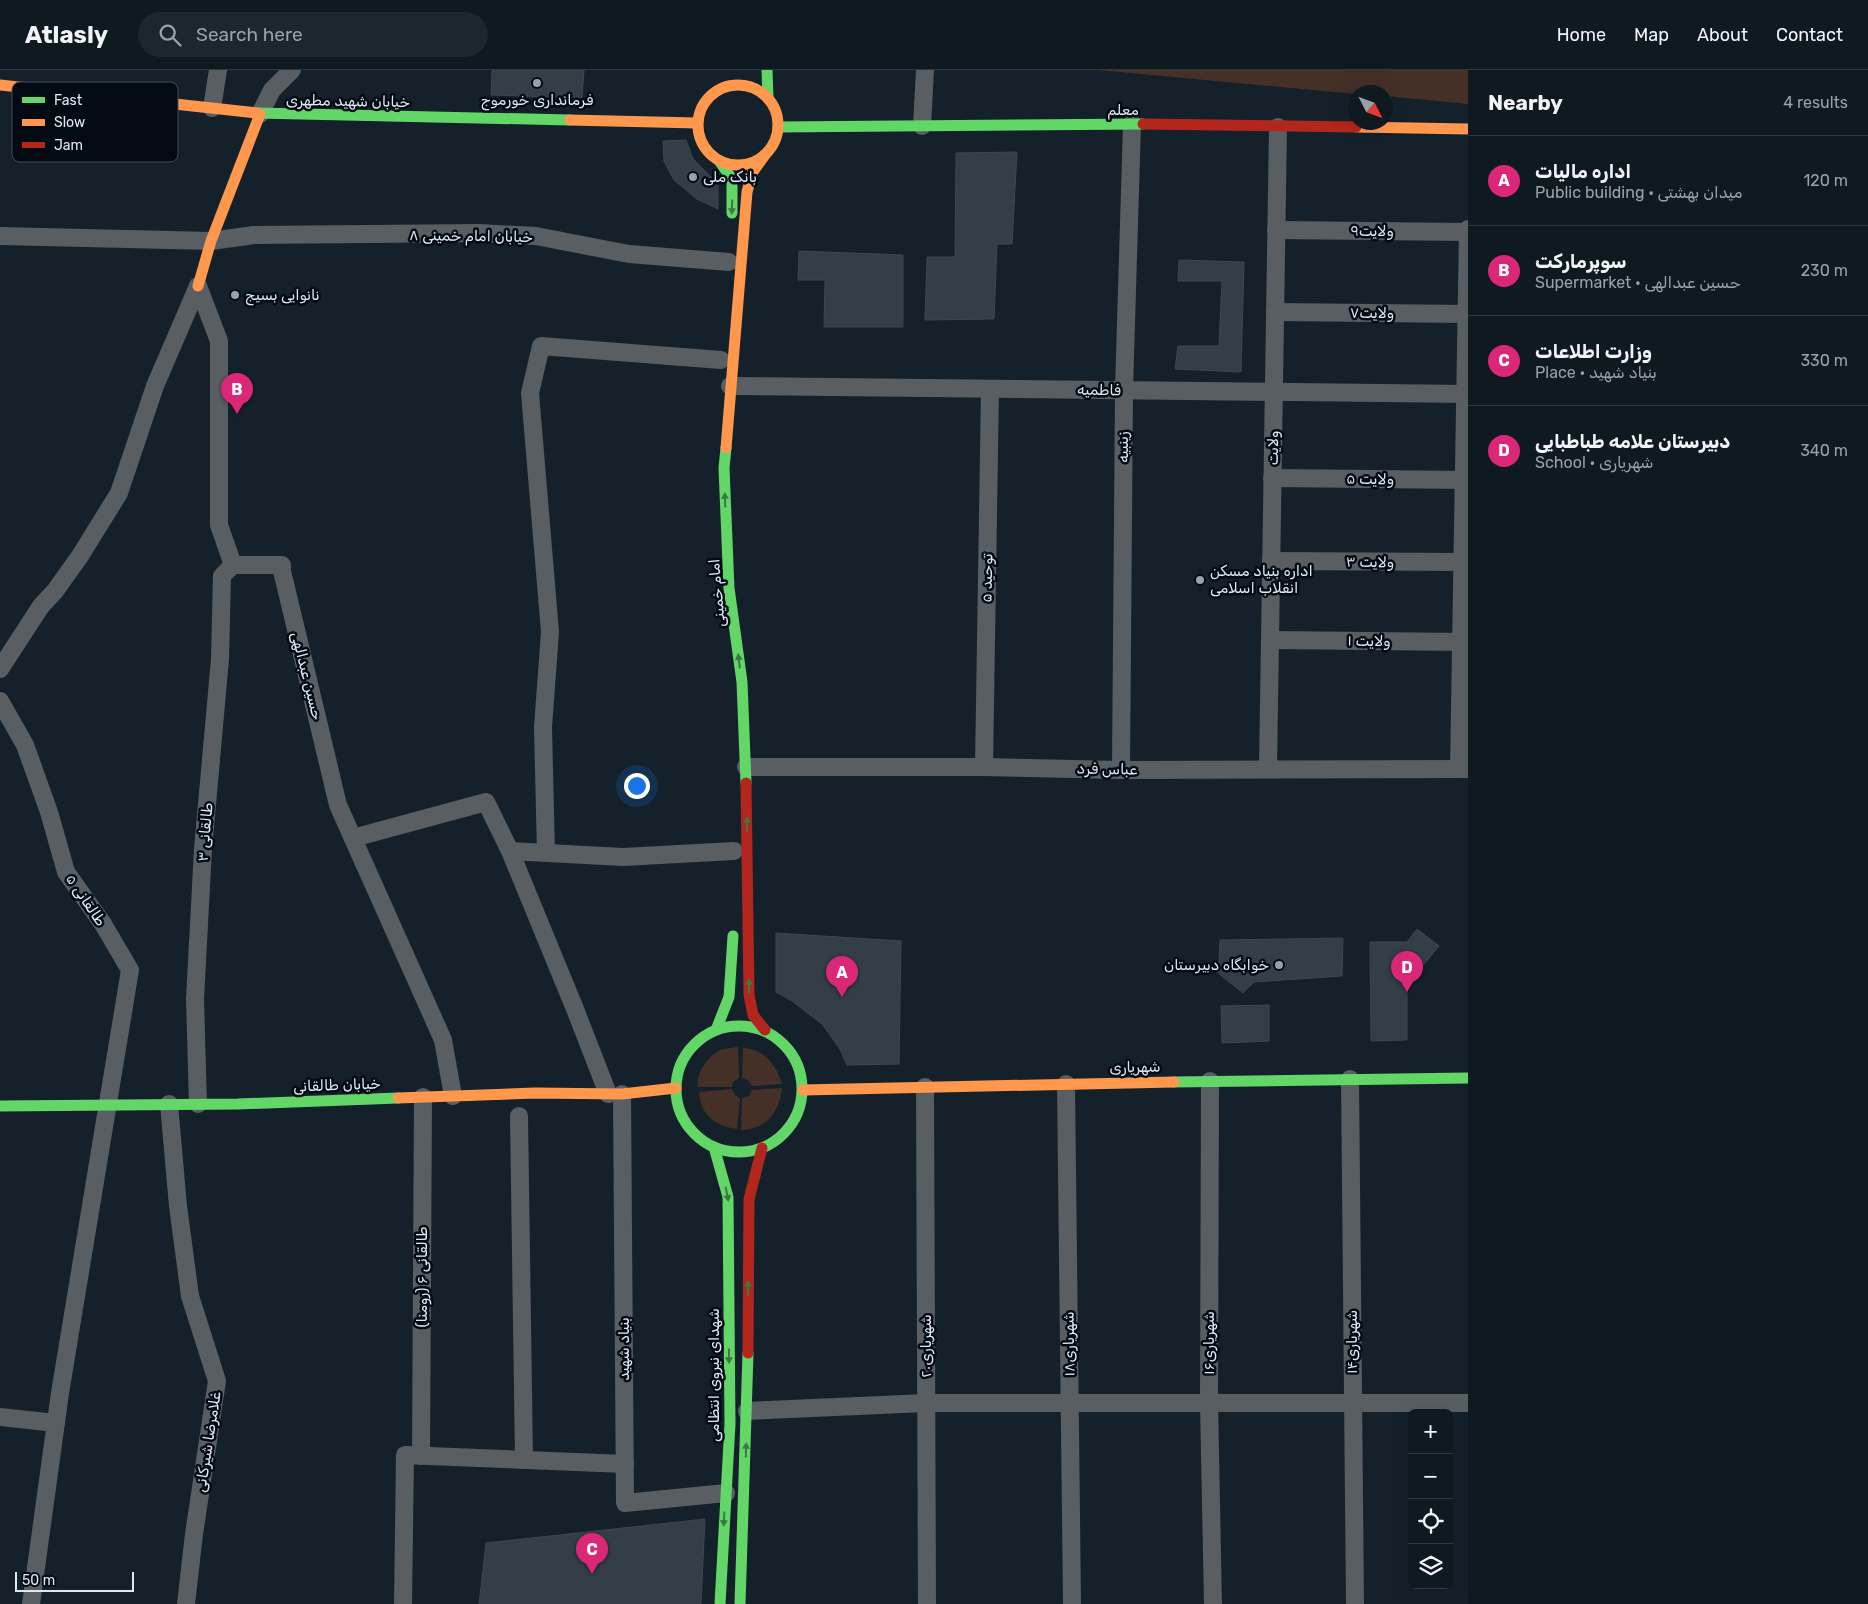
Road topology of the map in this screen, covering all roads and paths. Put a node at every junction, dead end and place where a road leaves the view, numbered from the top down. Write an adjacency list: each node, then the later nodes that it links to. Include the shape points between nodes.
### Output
1 (218, 70): 9 (street)
2 (292, 70): 10 (street, via 272,90)
3 (740, 70): 6 (main road)
4 (767, 70): 7 (main road)
5 (926, 70): 13 (street)
6 (740, 84): 7 (main road, via 756,88); 11 (main road, via 724,87 711,95 702,108)
7 (768, 98): 14 (main road, via 776,111)
8 (178, 104): 9 (main road, خیابان شهید مطهری)
9 (212, 108): 10 (main road, خیابان شهید مطهری)
10 (260, 114): 11 (main road, خیابان شهید مطهری); 23 (main road)
11 (698, 123): 18 (main road, via 700,139)
12 (1132, 124): 13 (main road, معلم); 15 (main road, معلم); 30 (street, زینبیه)
13 (922, 126): 14 (main road, معلم)
14 (778, 127): 17 (main road, via 775,142)
15 (1278, 127): 16 (main road, معلم); 20 (street, ولایت)
16 (1468, 129)
17 (765, 155): 18 (main road, via 752,163); 28 (main road, امام خمینی, via 752,173 747,192)
18 (720, 162): 19 (main road, one-way to 19, via 732,179)
19 (731, 222)
20 (1276, 230): 21 (street, ولایت۹); 26 (street, ولایت)
21 (1468, 230): 27 (street)
22 (0, 236): 23 (street, خیابان امام خمینی ۸)
23 (212, 241): 24 (street, خیابان امام خمینی ۸, via 254,236 478,233 536,236 629,254); 25 (main road)
24 (729, 261)
25 (198, 286): 37 (street, via 219,341 219,525); 40 (street, via 155,386 119,493 80,556 41,606)
26 (1275, 312): 27 (street, ولایت۷); 31 (street, ولایت)
27 (1467, 314): 32 (street)
28 (722, 373): 29 (street, فاطمیه); 42 (main road, امام خمینی, one-way to 28, via 742,682 729,588); 50 (street, فاطمیه, via 541,346 530,392 550,632 543,727)
29 (990, 389): 30 (street, فاطمیه); 43 (street, توحید ۵)
30 (1124, 390): 31 (street, فاطمیه); 46 (street, زینبیه)
31 (1274, 392): 32 (street, فاطمیه); 33 (street, ولایت)
32 (1467, 394): 34 (street)
33 (1272, 478): 34 (street, ولایت ۵); 35 (street, ولایت)
34 (1466, 480): 36 (street)
35 (1271, 561): 36 (street, ولایت ۳); 38 (street, ولایت)
36 (1465, 562): 39 (street)
37 (233, 565): 47 (street, حسین عبدالهی, via 282,564 338,805); 65 (street, طالقانی ۳, via 222,576 220,659 203,849 195,999)
38 (1270, 640): 39 (street, ولایت ۱); 44 (street, ولایت)
39 (1465, 642): 45 (street)
40 (0, 669)
41 (0, 701): 66 (street, طالقانی ۵, via 25,745 66,872 103,924 130,970)
42 (746, 767): 43 (street, عباس فرد); 53 (main road, امام خمینی, one-way to 42, via 753,1015 749,995)
43 (984, 767): 46 (street, عباس فرد)
44 (1268, 768): 45 (street, عباس فرد); 46 (street, عباس فرد)
45 (1464, 769)
46 (1121, 770)
47 (352, 838): 48 (street, via 486,802); 62 (street, حسین عبدالهی, via 443,1040)
48 (510, 851): 50 (street); 61 (street)
49 (734, 851): 50 (street, via 623,857)
50 (546, 853)
51 (733, 921): 52 (main road, via 730,997)
52 (716, 1030): 53 (main road, via 741,1025); 59 (main road, via 695,1043 681,1064)
53 (765, 1030): 60 (main road, via 785,1044 799,1065)
54 (1468, 1078): 55 (main road, شهریاری)
55 (1350, 1079): 56 (main road, شهریاری); 74 (street, شهریاری۱۴)
56 (1210, 1081): 57 (main road, شهریاری); 73 (street, شهریاری۱۶)
57 (1066, 1084): 58 (main road, شهریاری); 72 (street, شهریاری۱۸)
58 (925, 1087): 60 (main road, شهریاری); 71 (street, شهریاری۲۰)
59 (676, 1088): 61 (main road, خیابان طالقانی); 69 (main road, via 680,1112 693,1133)
60 (803, 1090): 70 (main road, via 798,1114 783,1135)
61 (615, 1094): 62 (main road, خیابان طالقانی); 81 (street, بنیاد شهید)
62 (454, 1096): 63 (main road, خیابان طالقانی)
63 (423, 1097): 65 (main road, خیابان طالقانی); 79 (street, طالقانی ۶ (رومنا))
64 (169, 1104): 65 (main road, خیابان طالقانی); 66 (main road, خیابان طالقانی); 84 (street, غلامرضا شیرکانی, via 190,1296 217,1381)
65 (198, 1104)
66 (109, 1105): 67 (main road, خیابان طالقانی); 78 (street, طالقانی ۵)
67 (0, 1106)
68 (519, 1116): 80 (street)
69 (714, 1147): 70 (main road, via 738,1152); 82 (main road, شهدای نیروی انتظامی, one-way to 82, via 728,1197 730,1424)
70 (762, 1148): 76 (main road, one-way to 70, via 749,1199)
71 (926, 1403): 72 (street); 76 (street); 88 (street, شهریاری۲۰)
72 (1070, 1403): 73 (street); 89 (street, شهریاری۱۸)
73 (1209, 1403): 74 (street); 90 (street, شهریاری۱۶)
74 (1352, 1403): 75 (street); 91 (street, شهریاری۱۴)
75 (1468, 1403)
76 (747, 1411): 87 (main road, one-way to 76)
77 (0, 1417): 78 (street)
78 (56, 1423): 83 (street, طالقانی ۵)
79 (421, 1456): 80 (street); 85 (street, via 404,1455)
80 (524, 1460): 81 (street)
81 (625, 1464): 82 (street, بنیاد شهید, via 625,1504)
82 (726, 1493): 86 (main road, شهدای نیروی انتظامی, one-way to 86)
83 (31, 1604)
84 (186, 1604)
85 (403, 1604)
86 (720, 1604)
87 (740, 1604)
88 (927, 1604)
89 (1072, 1604)
90 (1213, 1604)
91 (1355, 1604)

